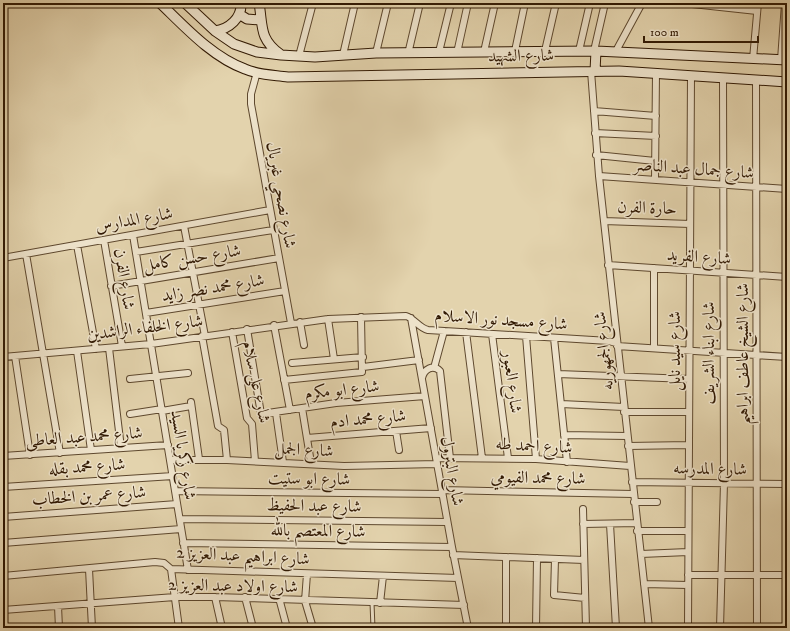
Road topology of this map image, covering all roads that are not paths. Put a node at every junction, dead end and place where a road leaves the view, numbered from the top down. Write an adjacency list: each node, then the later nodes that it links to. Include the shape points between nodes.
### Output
1 (160, 3): 42 (street, شارع الشهيد, via 206,46 246,70)
2 (185, 3): 25 (street, شارع الشهيد)
3 (241, 3): 22 (street)
4 (259, 3): 24 (street)
5 (313, 3): 38 (street)
6 (355, 3): 37 (street)
7 (388, 3): 34 (street)
8 (420, 3): 35 (street)
9 (451, 3): 31 (street)
10 (468, 3): 33 (street)
11 (496, 3): 32 (street)
12 (525, 3): 26 (street)
13 (556, 3): 27 (street)
14 (590, 3): 28 (street)
15 (605, 3): 29 (street)
16 (637, 3): 23 (street)
17 (642, 3): 23 (street)
18 (683, 3): 21 (street)
19 (758, 3): 21 (street)
20 (785, 3): 40 (street)
21 (757, 11): 39 (street)
22 (239, 14): 24 (street, via 247,19); 25 (street, via 230,25)
23 (634, 18): 30 (street)
24 (261, 20): 36 (street, via 267,41)
25 (215, 31): 36 (street, شارع الشهيد, via 245,49)
26 (514, 51): 27 (street, شارع الشهيد); 32 (street, شارع الشهيد)
27 (545, 51): 28 (street, شارع الشهيد)
28 (579, 51): 29 (street, شارع الشهيد)
29 (595, 51): 30 (street, شارع الشهيد); 41 (street)
30 (616, 51): 39 (street, شارع الشهيد)
31 (439, 52): 33 (street, شارع الشهيد); 35 (street, شارع الشهيد)
32 (484, 52): 33 (street, شارع الشهيد)
33 (457, 53)
34 (376, 54): 35 (street, شارع الشهيد); 37 (street, شارع الشهيد)
35 (408, 54)
36 (281, 55): 38 (street, شارع الشهيد)
37 (343, 55): 38 (street, شارع الشهيد)
38 (299, 56)
39 (753, 59): 40 (street, شارع الشهيد)
40 (784, 60)
41 (593, 71): 42 (street, شارع الشهيد, via 288,77); 43 (street, شارع الشهيد); 48 (street, شارع الجمهوريه)
42 (257, 72): 60 (street, شارع نصحي غبريال, via 250,94)
43 (656, 72): 44 (street, شارع الشهيد); 49 (street)
44 (691, 75): 45 (street, شارع الشهيد); 56 (street, شارع سيد نايل)
45 (723, 77): 46 (street, شارع الشهيد); 57 (street, شارع ابناء الشريف)
46 (756, 80): 47 (street, شارع الشهيد); 58 (street, شارع الشيخ عاطف ابراهيم)
47 (787, 82)
48 (594, 111): 49 (street); 50 (street, شارع الجمهوريه)
49 (656, 116): 51 (street)
50 (595, 133): 51 (street); 52 (street, شارع الجمهوريه)
51 (656, 136): 53 (street)
52 (596, 155): 53 (street); 54 (street, شارع الجمهوريه)
53 (656, 161): 55 (street)
54 (599, 176): 55 (street, شارع جمال عبد الناصر); 61 (street, شارع الجمهوريه)
55 (655, 180): 56 (street, شارع جمال عبد الناصر)
56 (690, 183): 57 (street, شارع جمال عبد الناصر); 62 (street, شارع سيد نايل)
57 (723, 185): 58 (street, شارع جمال عبد الناصر); 77 (street, شارع ابناء الشريف)
58 (756, 187): 59 (street, شارع جمال عبد الناصر); 78 (street, شارع الشيخ عاطف ابراهيم)
59 (787, 189)
60 (270, 210): 63 (street, شارع المدارس); 64 (street, شارع نصحي غبريال)
61 (604, 221): 62 (street, حارة الفرن); 73 (street, شارع الجمهوريه)
62 (690, 224): 75 (street, شارع سيد نايل)
63 (184, 226): 65 (street, شارع المدارس); 67 (street)
64 (273, 230): 67 (street); 72 (street, شارع نصحي غبريال)
65 (133, 235): 66 (street, شارع المدارس); 69 (street, شارع زكريا السيد)
66 (104, 240): 68 (street, شارع المدارس); 81 (street, شارع الفرن)
67 (188, 244): 69 (street); 76 (street)
68 (77, 245): 70 (street, شارع المدارس); 105 (street)
69 (136, 252): 80 (street, شارع زكريا السيد)
70 (26, 254): 71 (street, شارع المدارس); 109 (street)
71 (3, 258)
72 (278, 258): 76 (street, شارع حسن كامل); 82 (street, شارع نصحي غبريال)
73 (608, 265): 74 (street, شارع الفريد); 102 (street, شارع الجمهوريه)
74 (654, 268): 75 (street, شارع الفريد); 104 (street)
75 (690, 270): 77 (street, شارع الفريد); 106 (street, شارع سيد نايل)
76 (193, 272): 80 (street, شارع حسن كامل); 83 (street)
77 (722, 272): 78 (street, شارع الفريد); 108 (street, شارع ابناء الشريف)
78 (756, 274): 79 (street, شارع الفريد); 110 (street, شارع الشيخ عاطف ابراهيم)
79 (787, 277)
80 (141, 280): 81 (street, شارع حسن كامل); 84 (street, شارع زكريا السيد)
81 (111, 286): 101 (street, شارع الفرن)
82 (285, 291): 83 (street, شارع محمد نصر زايد); 89 (street, شارع نصحي غبريال)
83 (200, 306): 84 (street, شارع محمد نصر زايد); 96 (street)
84 (146, 312): 99 (street, شارع زكريا السيد)
85 (361, 317): 86 (street, شارع مسجد نور الاسلام); 87 (street, شارع مسجد نور الاسلام); 113 (street)
86 (411, 318): 92 (street, شارع مسجد نور الاسلام, via 425,330); 116 (street, شارع البترول)
87 (328, 319): 88 (street, شارع مسجد نور الاسلام); 115 (street)
88 (300, 322): 89 (street, شارع مسجد نور الاسلام); 100 (street)
89 (291, 323): 90 (street, شارع الخلفاء الراشدين)
90 (274, 325): 91 (street, شارع الخلفاء الراشدين); 127 (street)
91 (247, 329): 93 (street, شارع الخلفاء الراشدين); 135 (street, شارع ابو مكرم, via 260,412 262,415)
92 (444, 331): 94 (street, شارع مسجد نور الاسلام); 118 (street)
93 (232, 332): 96 (street, شارع الخلفاء الراشدين); 158 (street, شارع على سلام, via 247,418 252,424)
94 (466, 332): 95 (street, شارع مسجد نور الاسلام); 152 (street)
95 (492, 334): 97 (street, شارع مسجد نور الاسلام); 153 (street, شارع العبور)
96 (203, 336): 99 (street, شارع الخلفاء الراشدين); 157 (street, via 218,426 224,430)
97 (526, 336): 98 (street, شارع مسجد نور الاسلام); 155 (street)
98 (554, 338): 102 (street, شارع مسجد نور الاسلام, via 608,341); 121 (street)
99 (151, 344): 101 (street, شارع الخلفاء الراشدين); 122 (street, شارع زكريا السيد)
100 (304, 345)
101 (122, 346): 103 (street, شارع الخلفاء الراشدين)
102 (617, 346): 104 (street, شارع مسجد نور الاسلام); 124 (street, شارع الجمهوريه)
103 (109, 348): 105 (street, شارع الخلفاء الراشدين); 145 (street)
104 (654, 348): 106 (street, شارع مسجد نور الاسلام)
105 (96, 349): 107 (street, شارع الخلفاء الراشدين)
106 (689, 350): 108 (street, شارع مسجد نور الاسلام); 126 (street, شارع سيد نايل)
107 (77, 351): 109 (street, شارع الخلفاء الراشدين); 146 (street)
108 (723, 352): 110 (street, شارع مسجد نور الاسلام); 167 (street, شارع ابناء الشريف)
109 (44, 354): 111 (street, شارع الخلفاء الراشدين); 148 (street)
110 (757, 355): 114 (street, شارع مسجد نور الاسلام); 168 (street, شارع الشيخ عاطف ابراهيم)
111 (15, 356): 112 (street, شارع الخلفاء الراشدين); 149 (street)
112 (3, 357)
113 (363, 357): 115 (street); 119 (street)
114 (787, 357)
115 (334, 359): 117 (street)
116 (419, 360): 119 (street); 123 (street, شارع البترول)
117 (292, 363)
118 (434, 368): 123 (street, via 427,369); 151 (street, via 440,371)
119 (363, 369): 127 (street, via 361,373)
120 (188, 372): 122 (street)
121 (558, 374): 124 (street); 129 (street)
122 (157, 376): 125 (street); 132 (street, شارع زكريا السيد)
123 (422, 378): 128 (street, شارع البترول)
124 (621, 378): 126 (street); 131 (street, شارع الجمهوريه)
125 (130, 379)
126 (689, 379): 134 (street, شارع سيد نايل)
127 (284, 380): 133 (street)
128 (425, 396): 130 (street, شارع ابو مكرم); 137 (street, شارع البترول)
129 (561, 404): 131 (street); 139 (street)
130 (302, 408): 133 (street, شارع ابو مكرم); 141 (street)
131 (624, 409): 134 (street); 140 (street, شارع الجمهوريه)
132 (162, 410): 136 (street); 142 (street, شارع زكريا السيد); 154 (street, via 191,404)
133 (290, 410): 135 (street, شارع ابو مكرم)
134 (689, 412): 143 (street, شارع سيد نايل)
135 (276, 413): 160 (street)
136 (130, 414)
137 (431, 428): 138 (street, شارع محمد ادم); 159 (street, شارع البترول)
138 (396, 431): 141 (street, شارع محمد ادم); 147 (street)
139 (564, 435): 140 (street); 161 (street)
140 (627, 436): 144 (street, شارع الجمهوريه)
141 (307, 438): 162 (street)
142 (168, 445): 145 (street, شارع محمد عبد العاطى); 156 (street, شارع زكريا السيد)
143 (689, 445): 144 (street); 166 (street, شارع سيد نايل)
144 (628, 446): 163 (street, شارع الجمهوريه)
145 (121, 448): 146 (street, شارع محمد عبد العاطى)
146 (91, 450): 148 (street, شارع محمد عبد العاطى)
147 (399, 450)
148 (60, 453): 149 (street, شارع محمد عبد العاطى)
149 (30, 455): 150 (street, شارع محمد عبد العاطى)
150 (3, 456)
151 (450, 458): 152 (street, شارع احمد طه); 159 (street, شارع احمد طه)
152 (482, 458): 153 (street, شارع احمد طه)
153 (508, 458): 155 (street, شارع احمد طه)
154 (199, 459): 156 (street, شارع الجمل); 157 (street, شارع الجمل)
155 (536, 459): 161 (street, شارع احمد طه)
156 (170, 460): 164 (street, شارع زكريا السيد)
157 (227, 460): 158 (street, شارع الجمل)
158 (255, 461): 160 (street, شارع الجمل)
159 (436, 461): 162 (street, شارع الجمل, via 344,466); 172 (street, شارع البترول)
160 (283, 462): 162 (street, شارع الجمل)
161 (567, 462): 163 (street, شارع احمد طه)
162 (311, 463)
163 (630, 466): 165 (street, شارع الجمهوريه)
164 (173, 476): 170 (street, شارع محمد بقله); 171 (street, شارع زكريا السيد)
165 (632, 482): 166 (street, شارع المدرسه); 173 (street, شارع الجمهوريه)
166 (689, 482): 167 (street, شارع المدرسه); 186 (street, شارع سيد نايل)
167 (724, 483): 168 (street, شارع المدرسه); 202 (street, شارع ابناء الشريف)
168 (756, 483): 169 (street, شارع المدرسه); 203 (street, شارع الشيخ عاطف ابراهيم)
169 (787, 484)
170 (3, 487)
171 (175, 491): 172 (street, شارع ابو ستيت); 176 (street, شارع زكريا السيد)
172 (442, 492): 173 (street, شارع محمد الفيومي); 180 (street, شارع البترول)
173 (633, 494): 174 (street, شارع الجمهوريه)
174 (634, 502): 175 (street); 181 (street, شارع الجمهوريه)
175 (657, 502)
176 (177, 504): 178 (street, شارع عمر بن الخطاب); 179 (street, شارع زكريا السيد)
177 (583, 509): 182 (street)
178 (3, 517)
179 (180, 519): 180 (street, شارع عبد الحفيظ); 184 (street, شارع زكريا السيد)
180 (447, 522): 189 (street, شارع البترول)
181 (637, 523): 183 (street); 185 (street, شارع الجمهوريه)
182 (583, 524): 183 (street); 196 (street)
183 (610, 524): 234 (street)
184 (181, 529): 187 (street); 188 (street, شارع زكريا السيد)
185 (637, 531): 186 (street); 191 (street, شارع الجمهوريه)
186 (688, 531): 190 (street, شارع سيد نايل)
187 (3, 543)
188 (183, 543): 189 (street, شارع المعتصم بالله); 199 (street, شارع زكريا السيد)
189 (452, 547): 192 (street, شارع البترول)
190 (688, 552): 191 (street); 201 (street, شارع سيد نايل)
191 (640, 554): 208 (street, شارع الجمهوريه)
192 (453, 555): 193 (street); 207 (street, شارع البترول)
193 (506, 557): 194 (street); 231 (street)
194 (537, 558): 195 (street); 232 (street)
195 (555, 559): 196 (street); 214 (street, via 554,595)
196 (584, 560): 214 (street)
197 (88, 569): 198 (street, شارع ابراهيم عبد العزيز 2, via 155,562 164,563); 205 (street, شارع ابراهيم عبد العزيز 2); 218 (street)
198 (171, 569): 199 (street, شارع ابراهيم عبد العزيز 2); 210 (street)
199 (188, 570): 200 (street, شارع ابراهيم عبد العزيز 2)
200 (307, 574): 206 (street, شارع ابراهيم عبد العزيز 2); 215 (street)
201 (688, 575): 202 (street); 209 (street, شارع سيد نايل)
202 (720, 575): 203 (street); 237 (street, شارع ابناء الشريف)
203 (757, 575): 204 (street); 238 (street, شارع الشيخ عاطف ابراهيم)
204 (787, 575)
205 (3, 576)
206 (383, 576): 207 (street, شارع ابراهيم عبد العزيز 2); 217 (street)
207 (458, 578): 219 (street, شارع البترول)
208 (644, 584): 209 (street); 235 (street, شارع الجمهوريه)
209 (688, 585): 236 (street, شارع سيد نايل)
210 (175, 597): 211 (street, شارع اولاد عبد العزيز 2); 218 (street, شارع اولاد عبد العزيز 2); 224 (street)
211 (215, 597): 212 (street, شارع اولاد عبد العزيز 2); 225 (street)
212 (244, 597): 213 (street, شارع اولاد عبد العزيز 2); 226 (street)
213 (279, 598): 215 (street, شارع اولاد عبد العزيز 2); 227 (street)
214 (585, 598): 233 (street)
215 (305, 601): 216 (street, شارع اولاد عبد العزيز 2); 228 (street)
216 (372, 603): 217 (street, شارع اولاد عبد العزيز 2); 229 (lane)
217 (380, 603): 219 (street, شارع اولاد عبد العزيز 2)
218 (90, 604): 220 (street, شارع اولاد عبد العزيز 2); 223 (street)
219 (464, 605): 230 (street, شارع البترول)
220 (58, 606): 221 (street, شارع اولاد عبد العزيز 2); 222 (street)
221 (3, 610)
222 (59, 628)
223 (92, 628)
224 (180, 628)
225 (222, 628)
226 (253, 628)
227 (287, 628)
228 (313, 628)
229 (373, 628)
230 (468, 628)
231 (506, 628)
232 (536, 628)
233 (586, 628)
234 (616, 628)
235 (649, 628)
236 (688, 628)
237 (720, 628)
238 (757, 628)

